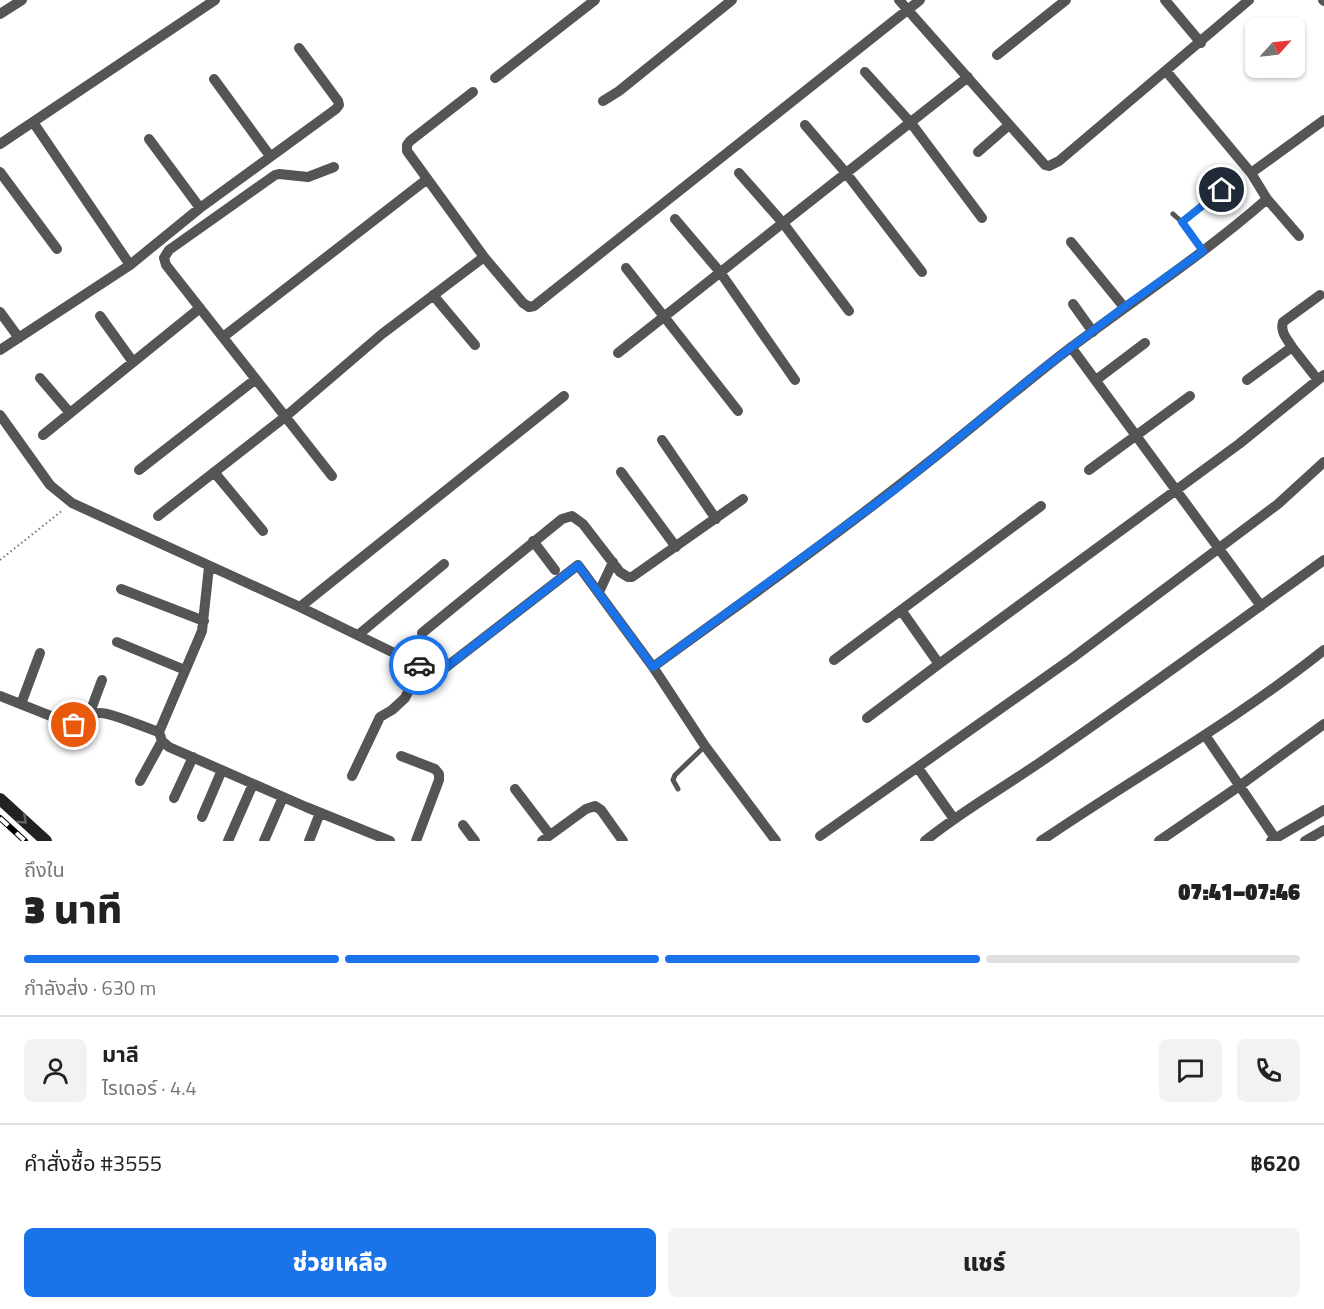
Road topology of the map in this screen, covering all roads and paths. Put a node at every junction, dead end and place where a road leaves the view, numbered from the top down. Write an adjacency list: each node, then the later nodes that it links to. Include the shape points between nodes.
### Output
1 (22, 0): 11 (street)
2 (214, 0): 23 (street)
3 (595, 0): 18 (street)
4 (732, 0): 21 (street)
5 (899, 0): 10 (street)
6 (920, 0): 10 (street)
7 (1066, 0): 14 (street)
8 (1165, 0): 12 (street)
9 (1249, 0): 12 (street)
10 (907, 9): 17 (street); 49 (street, via 534,306 523,303)
11 (0, 14)
12 (1201, 43): 15 (street)
13 (299, 48): 30 (street, via 339,105)
14 (997, 55)
15 (1166, 71): 26 (street, via 1053,165 1045,165); 35 (street)
16 (865, 72): 24 (street)
17 (968, 76): 24 (street); 26 (street)
18 (495, 78)
19 (214, 80): 30 (street)
20 (473, 92): 36 (street, via 407,145)
21 (603, 101)
22 (1324, 120): 35 (street)
23 (33, 122): 28 (street); 50 (street)
24 (911, 123): 34 (street); 41 (street)
25 (805, 124): 34 (street)
26 (1009, 125): 29 (street)
27 (148, 139): 39 (street)
28 (0, 144)
29 (978, 152)
30 (270, 156): 39 (street)
31 (334, 166): 58 (street, via 308,177 275,175 169,250 164,258 166,265)
32 (0, 172): 47 (street)
33 (740, 173): 44 (street)
34 (846, 173): 44 (street); 53 (street)
35 (1251, 173): 38 (street)
36 (426, 180): 49 (street); 64 (street)
37 (1243, 196): 43 (lane, via 1222,190)
38 (1268, 199): 45 (street); 48 (street)
39 (200, 208): 50 (street)
40 (1173, 214): 43 (lane)
41 (982, 218)
42 (675, 219): 52 (street)
43 (1182, 222): 48 (lane)
44 (783, 223): 52 (street); 59 (street)
45 (1299, 236)
46 (1071, 242): 57 (street)
47 (57, 249)
48 (1203, 251): 57 (street)
49 (484, 257): 54 (street)
50 (130, 265): 65 (street)
51 (626, 268): 62 (street)
52 (720, 272): 62 (street); 76 (street)
53 (921, 272)
54 (433, 295): 67 (street); 84 (street)
55 (1320, 296): 69 (street, via 1283,322 1284,335)
56 (1073, 304): 63 (street)
57 (1124, 307): 63 (street)
58 (200, 308): 64 (street); 72 (street)
59 (849, 311)
60 (0, 312): 65 (street)
61 (100, 316): 72 (street)
62 (665, 317): 71 (street); 81 (street)
63 (1093, 332): 68 (street)
64 (223, 337): 75 (street)
65 (19, 338): 70 (street)
66 (1145, 343): 77 (street)
67 (475, 345)
68 (1071, 347): 77 (street); 124 (street, via 897,488)
69 (1292, 347): 73 (street); 78 (street)
70 (0, 350)
71 (618, 353)
72 (134, 362): 82 (street)
73 (1321, 377): 94 (street)
74 (40, 378): 82 (street)
75 (256, 379): 84 (street); 89 (street)
76 (795, 380)
77 (1096, 380): 86 (street)
78 (1247, 380)
79 (564, 396): 113 (street)
80 (1190, 396): 86 (street)
81 (738, 411)
82 (70, 413): 85 (street)
83 (0, 415): 96 (street, via 50,485)
84 (285, 417): 91 (street); 93 (street)
85 (44, 435)
86 (1136, 435): 90 (street); 94 (street)
87 (662, 440): 99 (street)
88 (1324, 462): 103 (street, via 1278,504)
89 (139, 470)
90 (1089, 470)
91 (214, 472): 98 (street); 100 (street)
92 (621, 472): 102 (street)
93 (332, 476)
94 (1176, 490): 103 (street); 122 (street)
95 (743, 499): 99 (street)
96 (72, 503): 104 (path); 108 (street)
97 (1041, 506): 114 (street)
98 (158, 516)
99 (716, 519): 102 (street)
100 (263, 531)
101 (533, 541): 106 (street, via 572,516 584,524); 109 (street); 116 (street)
102 (676, 547): 106 (street, via 632,577 620,572)
103 (1219, 548): 112 (street); 137 (street)
104 (0, 560)
105 (1324, 560): 112 (street)
106 (613, 562): 111 (street)
107 (444, 564): 117 (street)
108 (209, 567): 113 (street); 115 (street)
109 (555, 570)
110 (122, 589): 115 (street)
111 (599, 592): 123 (street, via 576,565 441,671); 124 (street)
112 (1261, 606): 151 (street)
113 (300, 607): 117 (street)
114 (902, 610): 121 (street); 122 (street)
115 (204, 621): 125 (street)
116 (422, 633)
117 (358, 635): 123 (street)
118 (117, 642): 125 (street)
119 (1324, 650): 132 (street)
120 (40, 653): 128 (street)
121 (834, 660)
122 (939, 664): 130 (street)
123 (421, 666): 139 (street, via 405,698 380,717)
124 (653, 667): 134 (street)
125 (185, 670): 133 (street)
126 (102, 680): 129 (street)
127 (0, 696): 128 (street)
128 (21, 704): 129 (street, via 71,724)
129 (89, 715): 133 (street, via 101,712)
130 (867, 718)
131 (1324, 724): 142 (street)
132 (1205, 735): 142 (street); 167 (street)
133 (161, 737): 136 (street, via 169,747); 140 (street)
134 (705, 746): 144 (lane, via 675,775 673,780); 165 (street)
135 (401, 756): 162 (street, via 440,774)
136 (193, 757): 138 (street); 146 (street)
137 (918, 768): 151 (street); 154 (street)
138 (222, 770): 141 (street); 150 (street)
139 (352, 776)
140 (140, 781)
141 (253, 784): 145 (street); 158 (street)
142 (1238, 787): 155 (street); 168 (street)
143 (515, 789): 156 (street)
144 (678, 789)
145 (283, 797): 149 (street); 159 (street)
146 (174, 798)
147 (0, 799): 157 (main road, one-way to 157)
148 (1324, 810): 155 (street)
149 (320, 813): 160 (street); 161 (street)
150 (202, 817)
151 (954, 819): 166 (street)
152 (463, 825): 163 (street)
153 (1324, 830): 169 (street)
154 (820, 836)
155 (1280, 838)
156 (544, 839): 164 (street, via 595,806)
157 (46, 841)
158 (228, 841)
159 (264, 841)
160 (309, 841)
161 (390, 841)
162 (416, 841)
163 (476, 841)
164 (623, 841)
165 (776, 841)
166 (925, 841)
167 (1041, 841)
168 (1159, 841)
169 (1305, 841)

